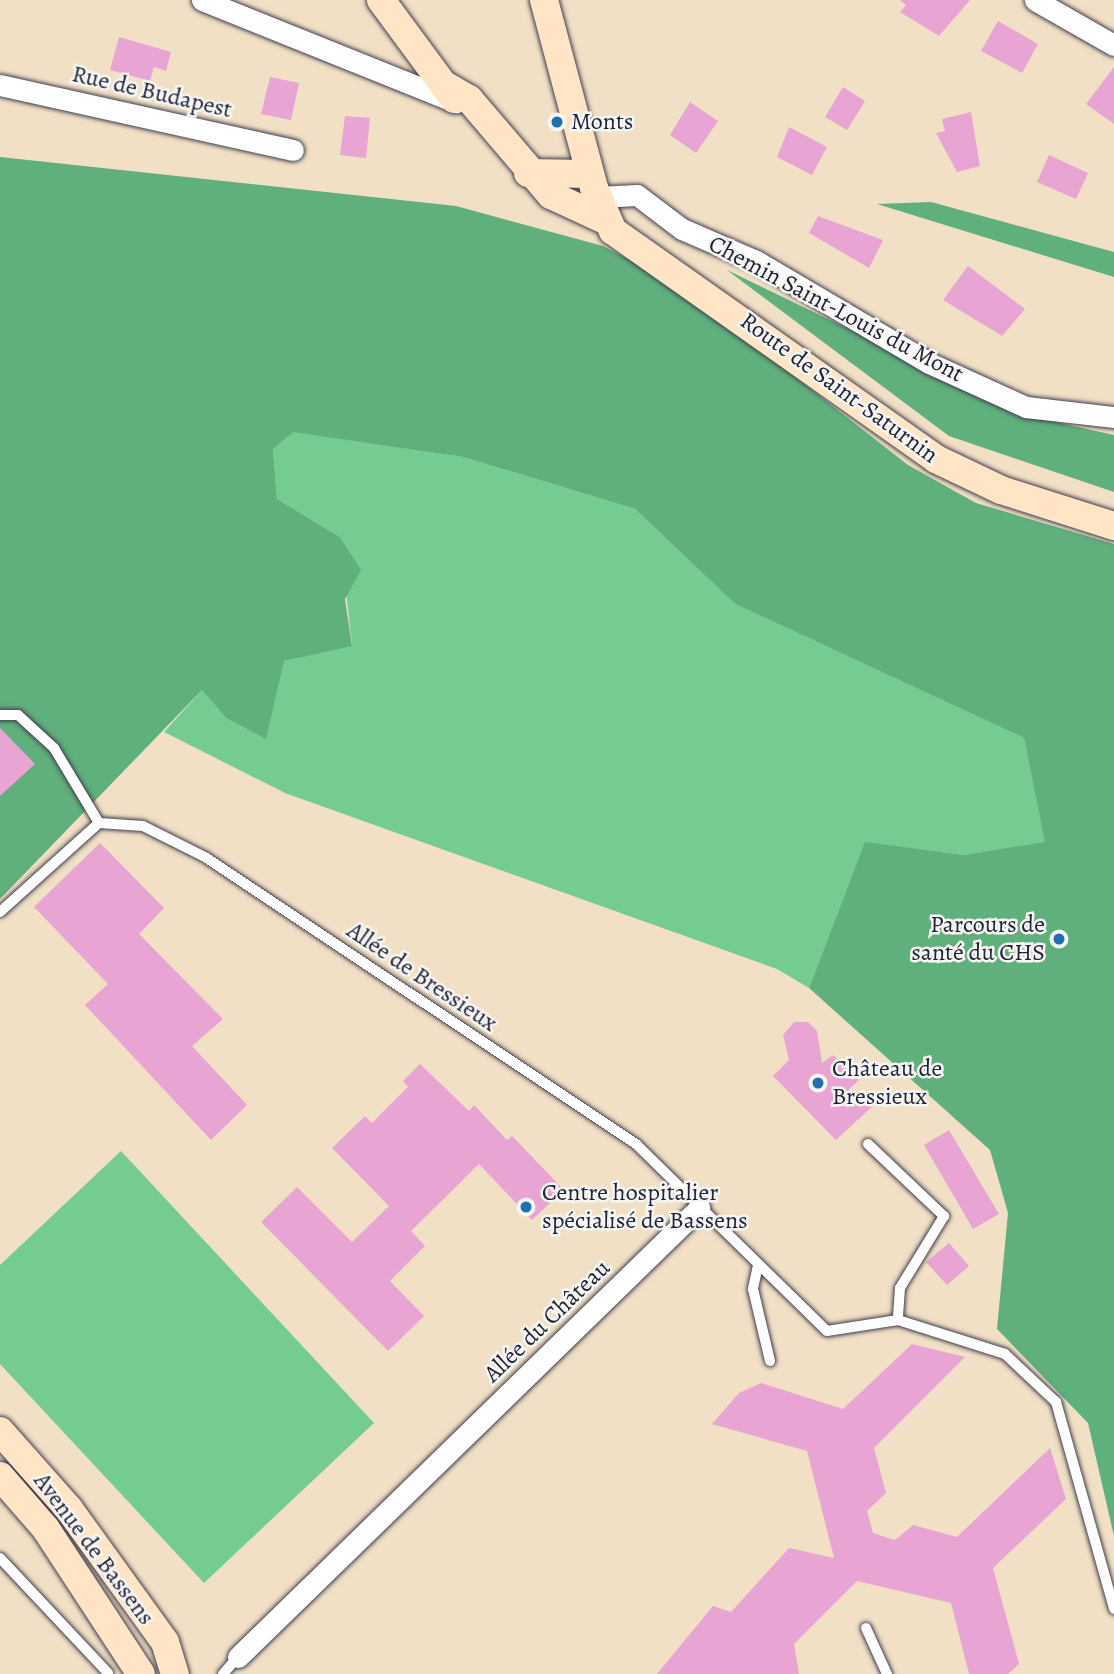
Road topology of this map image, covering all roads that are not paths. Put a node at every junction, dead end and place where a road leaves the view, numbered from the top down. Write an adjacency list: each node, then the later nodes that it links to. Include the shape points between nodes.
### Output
1 (202, 0): 7 (street, via 411,87)
2 (381, 0): 7 (street, Chemin Saint-Louis du Mont)
3 (544, 0): 10 (street)
4 (1035, 0): 5 (street)
5 (1114, 45)
6 (0, 85): 8 (street, Rue de Budapest)
7 (449, 93): 9 (street, Chemin Saint-Louis du Mont, via 469,99)
8 (293, 150)
9 (528, 173): 10 (street, Chemin Saint-Louis du Mont); 10 (street, Chemin Saint-Louis du Mont, via 564,202)
10 (598, 197): 11 (street, Chemin Saint-Louis du Mont, via 637,195 682,229 756,261 929,363 1027,407); 12 (street, Route de Saint-Saturnin, via 936,459 1001,490)
11 (1114, 417)
12 (1114, 526)
13 (0, 715): 14 (lane, via 18,715 54,748)
14 (99, 823): 15 (lane); 17 (lane, Allée de Bressieux, via 143,826 205,857 636,1144)
15 (0, 912)
16 (868, 1144): 19 (lane, via 944,1216 900,1288)
17 (699, 1208): 18 (lane); 26 (street, Allée du Château)
18 (758, 1265): 19 (lane, via 827,1331); 20 (lane, via 753,1289)
19 (898, 1320): 24 (lane, via 1005,1354 1056,1402)
20 (770, 1361)
21 (0, 1431): 29 (street, Avenue de Bassens, via 77,1520 164,1642)
22 (0, 1476): 28 (street, Avenue de Bassens, via 46,1529)
23 (0, 1558): 27 (lane)
24 (1114, 1609)
25 (866, 1628): 31 (lane)
26 (238, 1657): 30 (lane)
27 (108, 1673)
28 (141, 1674)
29 (175, 1674)
30 (223, 1674)
31 (887, 1674)

